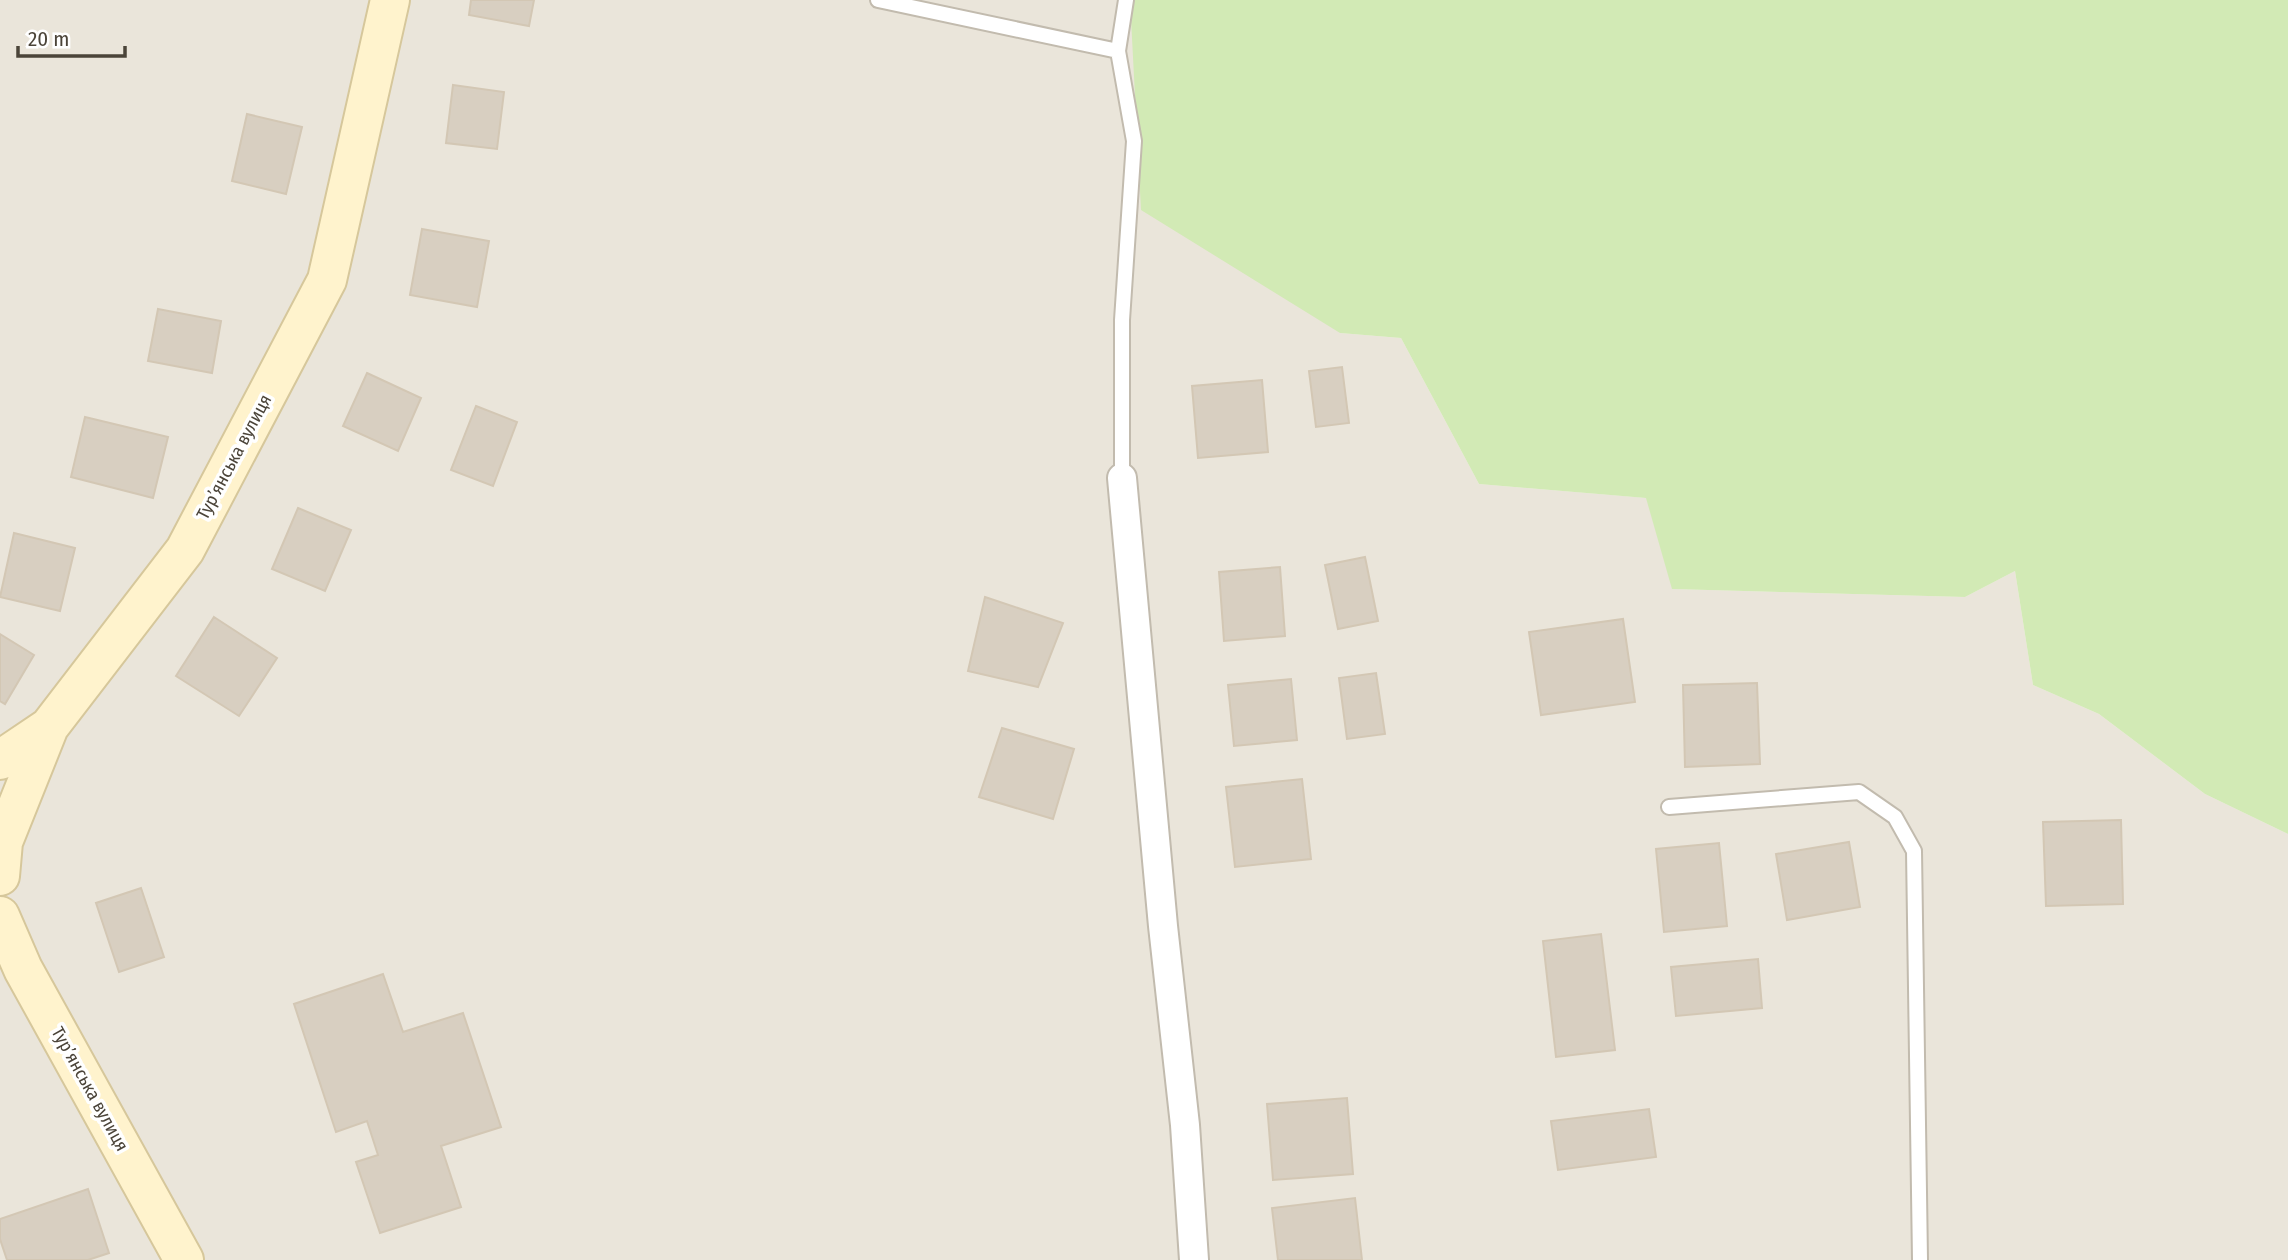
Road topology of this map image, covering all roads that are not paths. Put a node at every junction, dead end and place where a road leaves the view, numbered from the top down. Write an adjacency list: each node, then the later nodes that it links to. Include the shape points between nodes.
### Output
1 (390, 0): 6 (street, Турʼянська вулиця, via 327,280 185,550)
2 (878, 0): 4 (lane)
3 (1126, 0): 4 (lane)
4 (1118, 51): 5 (lane, via 1134,141 1122,320)
5 (1122, 478): 12 (street)
6 (49, 727): 7 (street); 9 (street, Турʼянська вулиця, via 3,842)
7 (0, 760)
8 (1669, 807): 13 (lane, via 1859,792 1895,817 1908,840 1914,851)
9 (0, 876)
10 (0, 916): 11 (street, Турʼянська вулиця, via 23,969)
11 (184, 1260)
12 (1194, 1260)
13 (1920, 1260)

